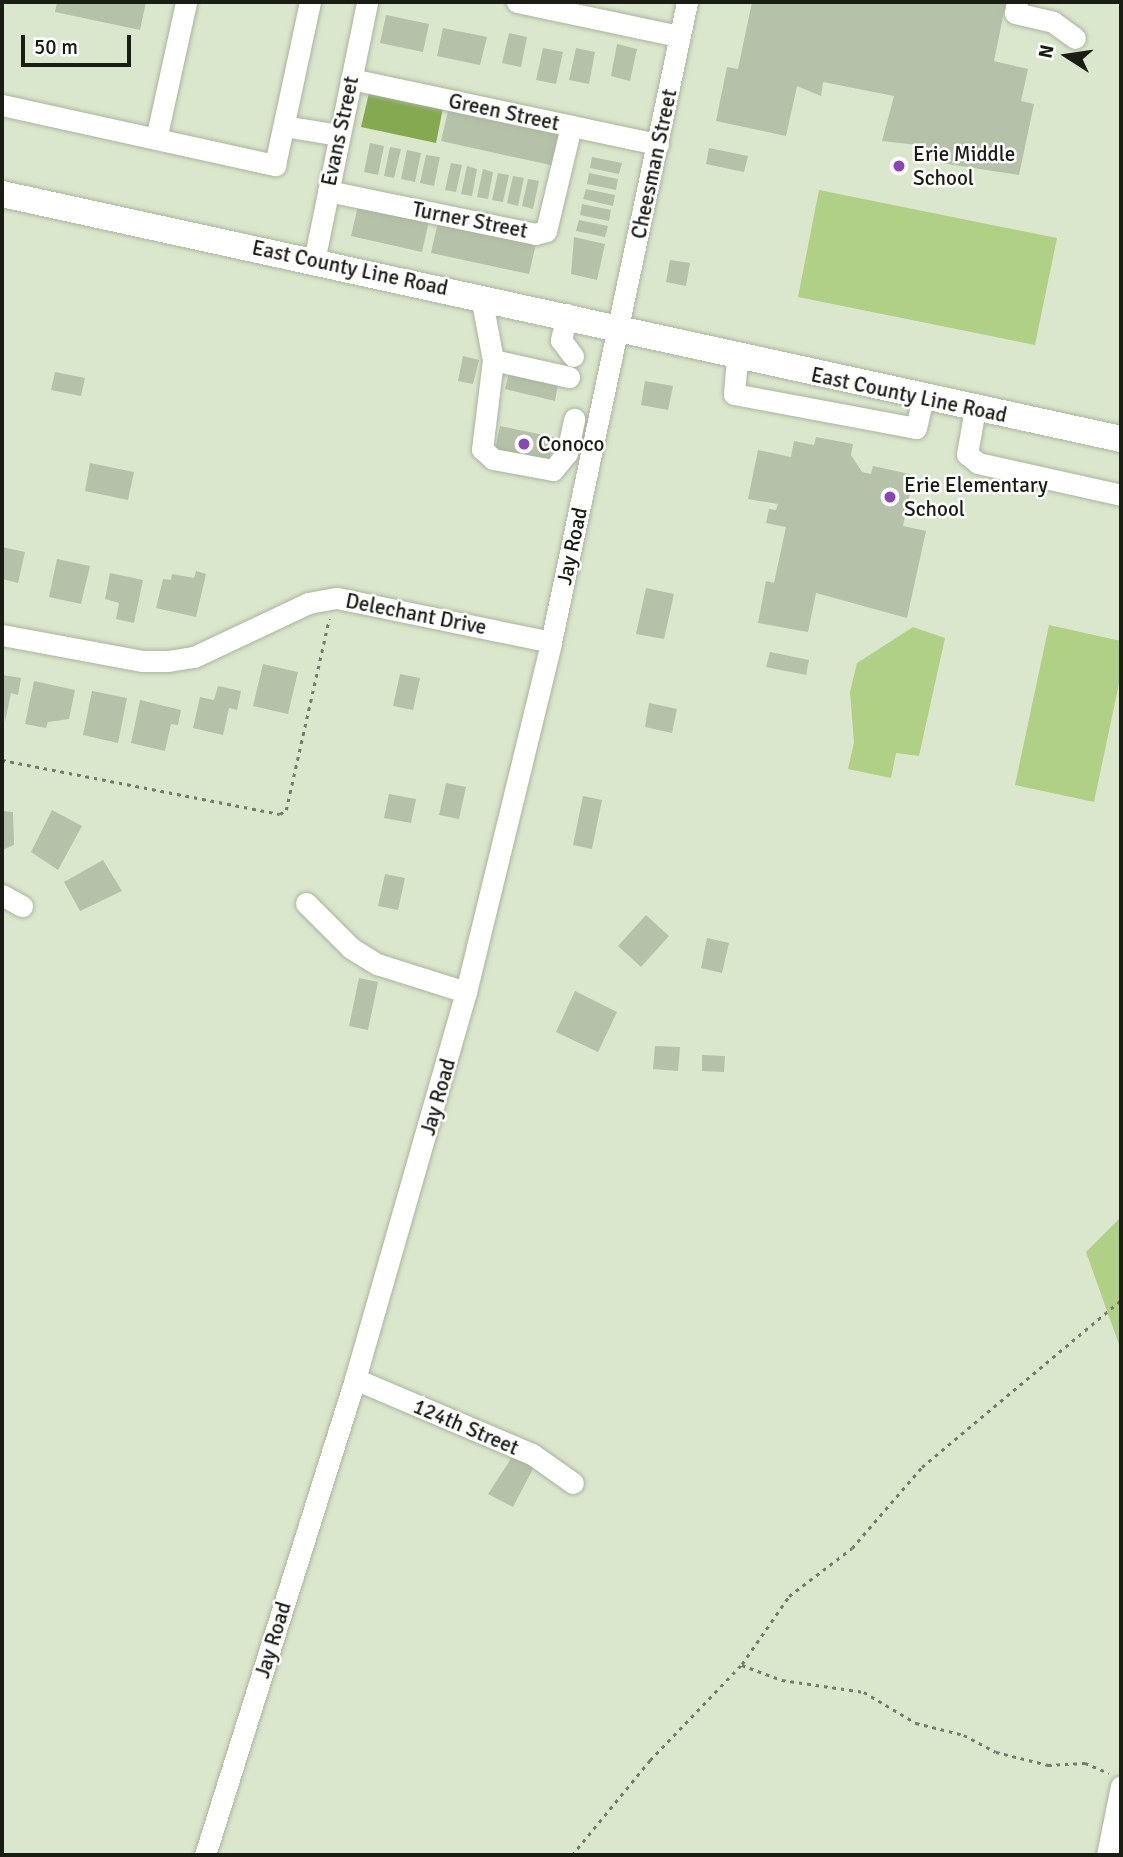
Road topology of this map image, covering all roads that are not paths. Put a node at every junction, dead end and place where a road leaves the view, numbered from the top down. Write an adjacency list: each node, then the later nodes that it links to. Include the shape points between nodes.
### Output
1 (186, 2): 14 (street)
2 (310, 2): 11 (street)
3 (367, 2): 9 (street, Evans Street)
4 (517, 2): 7 (street)
5 (687, 2): 7 (street, Cheesman Street)
6 (1017, 2): 8 (street, via 1016,13 1053,22)
7 (679, 36): 15 (street, Cheesman Street)
8 (1075, 38)
9 (351, 79): 12 (street, Green Street); 13 (street, Evans Street)
10 (2, 105): 14 (street)
11 (284, 126): 13 (street); 14 (street, via 275,165)
12 (571, 126): 15 (street, Green Street); 16 (street, Turner Street, via 551,222 536,234)
13 (339, 135): 16 (street, Evans Street)
14 (156, 139)
15 (658, 144): 21 (street, Cheesman Street)
16 (328, 191): 18 (street, Evans Street)
17 (2, 194): 18 (main road, East County Line Road)
18 (314, 261): 19 (main road, East County Line Road)
19 (481, 296): 20 (main road, East County Line Road); 24 (street)
20 (567, 314): 21 (main road, East County Line Road); 24 (street, via 561,340 571,367)
21 (620, 326): 22 (main road, East County Line Road); 32 (street, Jay Road)
22 (698, 344): 23 (main road, East County Line Road); 28 (main road, East County Line Road, via 739,345)
23 (737, 359): 25 (main road, East County Line Road); 25 (street, via 734,394 916,428)
24 (493, 360): 27 (street, via 480,433 482,449 493,459 553,470 567,453)
25 (923, 398): 26 (main road, East County Line Road)
26 (975, 409): 29 (main road, East County Line Road); 30 (street, via 968,454 978,463)
27 (574, 419)
28 (1121, 426)
29 (1121, 439)
30 (1121, 495)
31 (2, 635): 32 (street, Delechant Drive, via 142,661 168,661 194,657 308,603 337,598)
32 (551, 642): 36 (street, Jay Road)
33 (2, 895): 35 (street)
34 (306, 903): 36 (street, via 351,948 377,964)
35 (22, 906)
36 (466, 992): 37 (street, Jay Road)
37 (355, 1379): 38 (street, 124th Street, via 532,1454); 40 (street, Jay Road)
38 (573, 1483)
39 (1121, 1786): 41 (street)
40 (205, 1855)
41 (1107, 1855)

